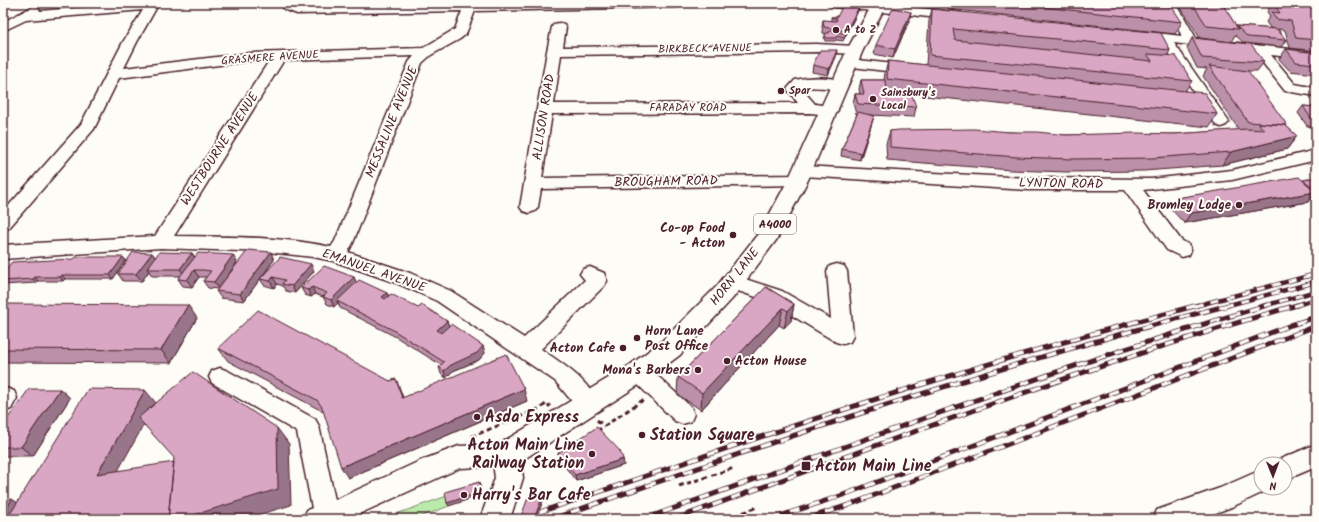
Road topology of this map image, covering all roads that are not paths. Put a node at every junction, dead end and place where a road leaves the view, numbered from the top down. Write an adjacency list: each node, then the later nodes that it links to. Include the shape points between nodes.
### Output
1 (48, 3): 11 (street)
2 (677, 3): 7 (street)
3 (836, 3): 9 (street)
4 (1170, 3): 17 (street)
5 (153, 4): 11 (street); 25 (street)
6 (288, 4): 8 (street, via 297,10)
7 (613, 4): 10 (street)
8 (400, 5): 10 (street)
9 (878, 5): 12 (street); 22 (main road, HORN LANE / A4000)
10 (470, 7): 20 (street, MESSALINE AVENUE, via 462,31)
11 (24, 16): 13 (street)
12 (968, 17)
13 (3, 27)
14 (559, 27): 19 (street, ALLISON ROAD)
15 (1128, 34): 16 (street)
16 (1164, 38): 17 (street); 29 (street)
17 (1191, 41): 18 (street)
18 (1259, 49): 23 (street); 27 (street, via 1290,88)
19 (554, 51): 22 (street, BIRKBECK AVENUE, via 817,48); 31 (street, ALLISON ROAD)
20 (426, 52): 21 (street, GRASMERE AVENUE); 43 (street, MESSALINE AVENUE, via 416,62 344,244)
21 (280, 55): 25 (street, GRASMERE AVENUE); 40 (street, WESTBOURNE AVENUE)
22 (852, 56): 24 (street, BIRKBECK AVENUE, via 880,72); 26 (main road, HORN LANE / A4000)
23 (1316, 56)
24 (924, 72)
25 (114, 74): 39 (street, via 88,126)
26 (841, 84): 30 (street, via 800,83 794,89); 32 (main road, HORN LANE / A4000)
27 (1316, 92)
28 (1191, 99): 29 (street)
29 (1207, 101): 33 (street)
30 (810, 108): 31 (street, FARADAY ROAD); 32 (street, FARADAY ROAD)
31 (545, 109): 36 (street, ALLISON ROAD)
32 (830, 110): 35 (main road, HORN LANE / A4000)
33 (1221, 122)
34 (1316, 155): 37 (street, LYNTON ROAD, via 1232,175 1151,185)
35 (801, 176): 36 (street, BROUGHAM ROAD); 37 (street, LYNTON ROAD); 46 (main road, HORN LANE / A4000, via 769,234)
36 (533, 184): 38 (street, ALLISON ROAD)
37 (1130, 185): 41 (street, via 1174,245)
38 (529, 207)
39 (3, 224)
40 (161, 242): 42 (street, EMANUEL AVENUE); 43 (street, EMANUEL AVENUE, via 268,245 313,250)
41 (1182, 250)
42 (3, 252)
43 (336, 256): 47 (street, EMANUEL AVENUE, via 403,278 444,296)
44 (837, 271): 46 (street, via 843,336 775,296)
45 (590, 274): 47 (street, via 597,278 597,281)
46 (733, 282): 49 (main road, HORN LANE / A4000, via 671,348)
47 (526, 350): 51 (street, EMANUEL AVENUE, via 563,375)
48 (220, 377): 56 (street, via 307,426)
49 (647, 379): 50 (street); 51 (main road, HORN LANE / A4000)
50 (683, 414)
51 (590, 415): 52 (main road, HORN LANE / A4000)
52 (506, 455): 56 (street, via 459,457); 57 (main road, via 509,478)
53 (1316, 455): 54 (street)
54 (1293, 465)
55 (1253, 485): 58 (street, via 1225,498)
56 (321, 517)
57 (495, 519)
58 (1166, 519)

